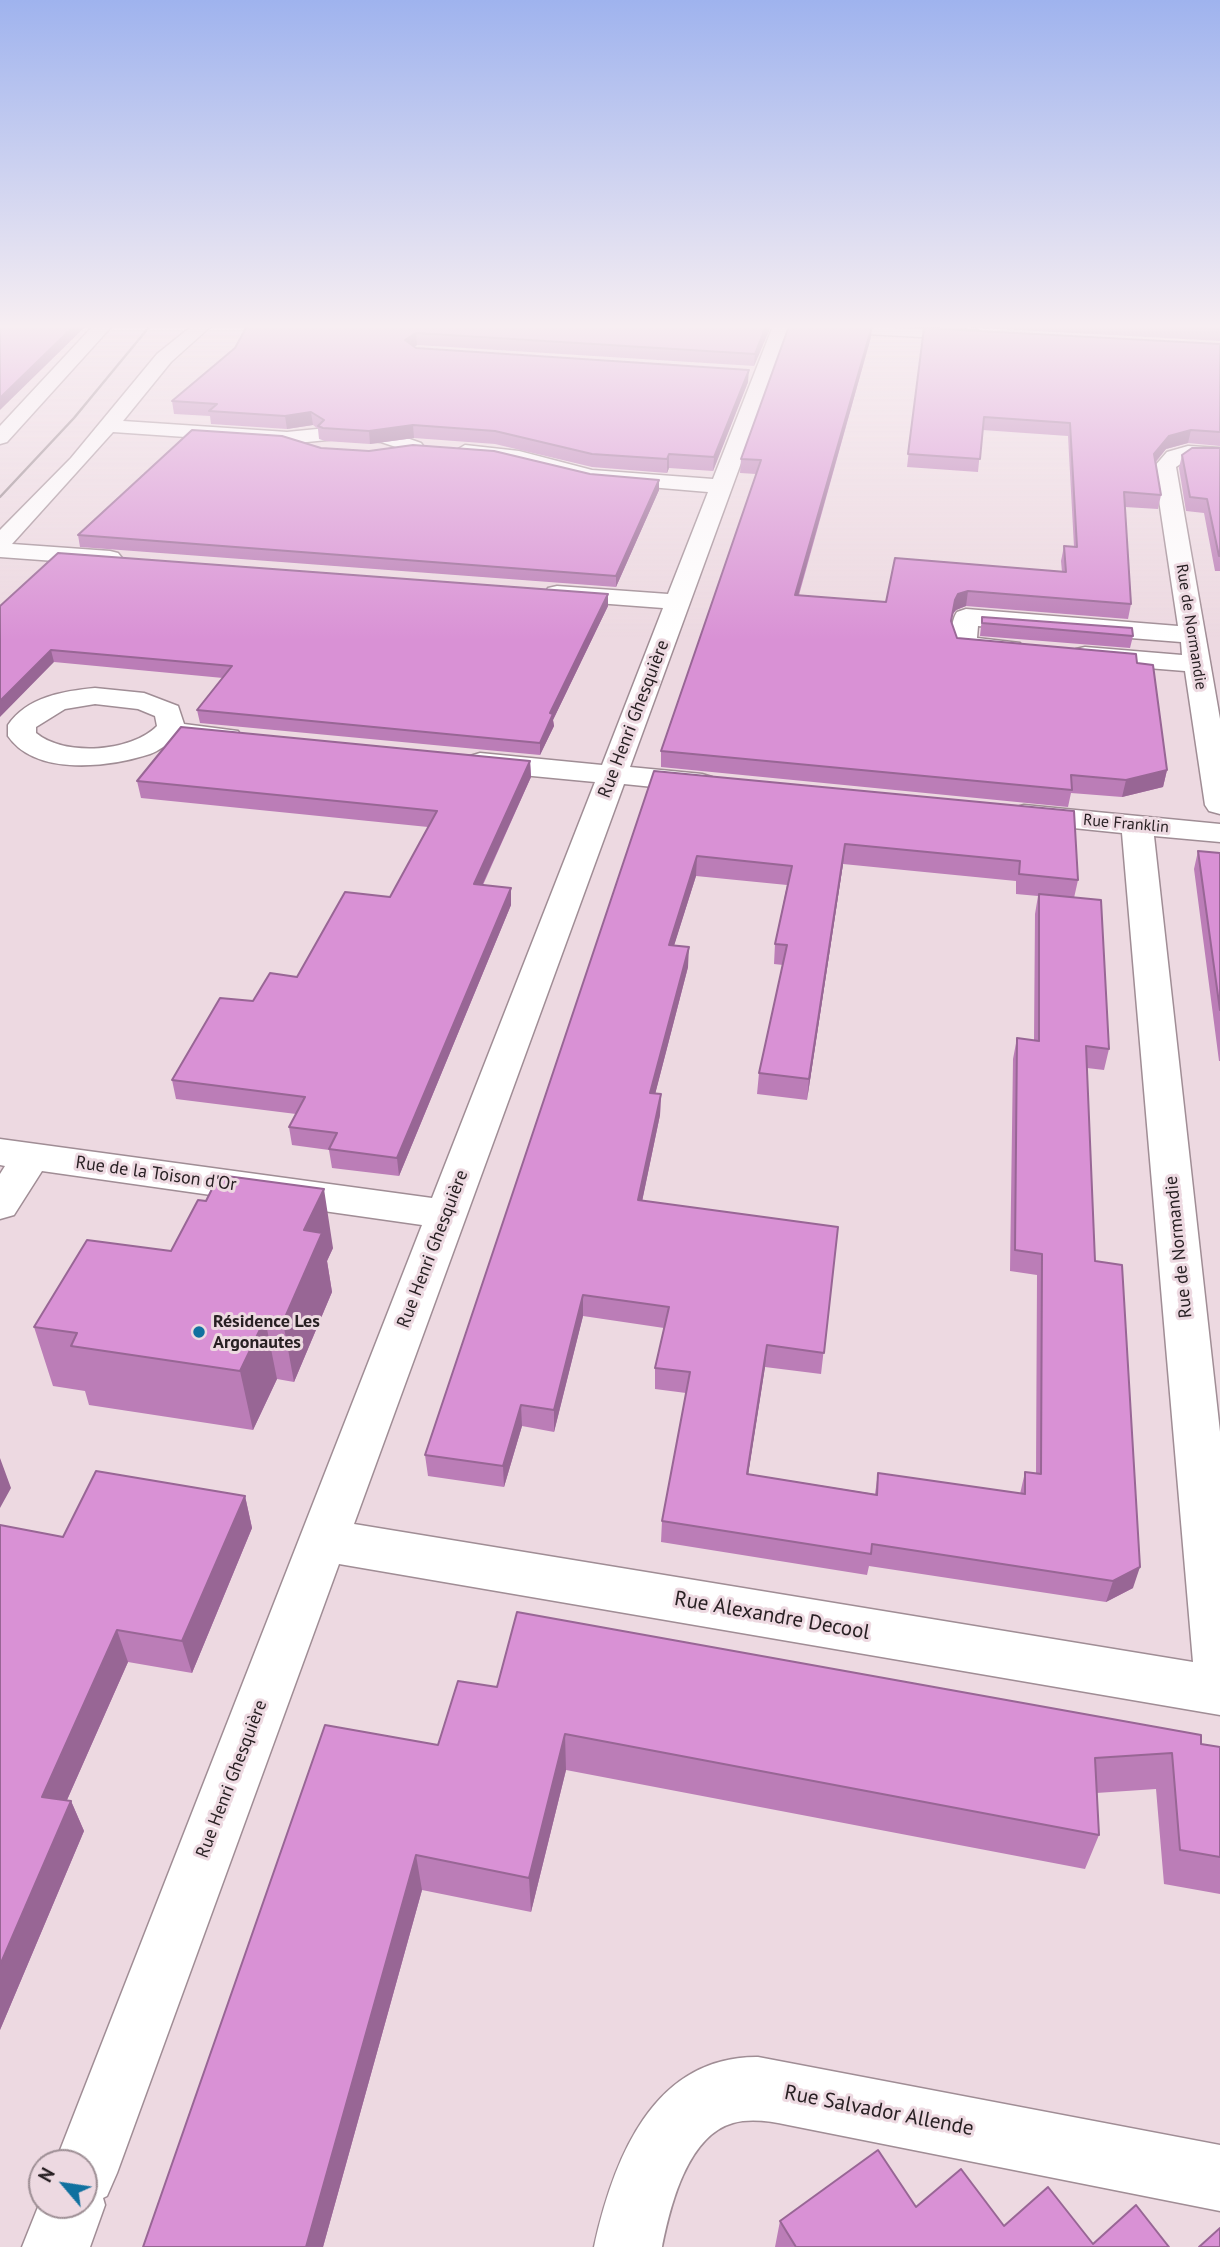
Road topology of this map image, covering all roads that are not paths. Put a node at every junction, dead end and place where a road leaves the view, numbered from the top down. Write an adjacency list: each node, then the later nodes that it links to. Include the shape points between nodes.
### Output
1 (104, 431): 6 (street)
2 (180, 431): 5 (street, via 287,438 309,448 335,451 370,453 414,447 509,455 591,477)
3 (739, 431): 5 (street, Rue Henri Ghesquière)
4 (1220, 454): 11 (street, Rue de Normandie, via 1177,455 1165,467)
5 (722, 486): 10 (street, Rue Henri Ghesquière)
6 (0, 543)
7 (0, 550): 8 (street)
8 (137, 560)
9 (535, 591): 10 (street)
10 (678, 602): 19 (street, Rue Henri Ghesquière)
11 (1192, 635): 12 (street, via 966,617 964,645); 14 (street, Rue de Normandie)
12 (1032, 650)
13 (1060, 653): 14 (street)
14 (1197, 664): 21 (street, Rue de Normandie)
15 (14, 717): 16 (street, via 26,742 65,754 131,751); 16 (street, via 71,699 119,697 162,707 171,717)
16 (169, 731): 17 (street)
17 (252, 740)
18 (446, 758): 19 (street)
19 (613, 775): 20 (street); 27 (street, Rue Henri Ghesquière)
20 (728, 785)
21 (1220, 805)
22 (1001, 812): 23 (street, Rue Franklin)
23 (1137, 825): 24 (street, Rue Franklin); 29 (street, Rue de Normandie)
24 (1220, 833)
25 (16, 1154): 26 (street, Rue de la Toison d'Or); 27 (street, Rue de la Toison d'Or)
26 (0, 1205)
27 (447, 1214): 28 (street, Rue Henri Ghesquière)
28 (323, 1540): 30 (street, Rue Alexandre Decool); 31 (street, Rue Henri Ghesquière)
29 (1220, 1669)
30 (1220, 1691)
31 (93, 2149)
32 (1220, 2178): 35 (street, Rue Salvador Allende, via 827,2099 763,2088 733,2090 707,2101 660,2147 644,2184)
33 (67, 2219): 34 (street)
34 (56, 2247)
35 (628, 2247)

